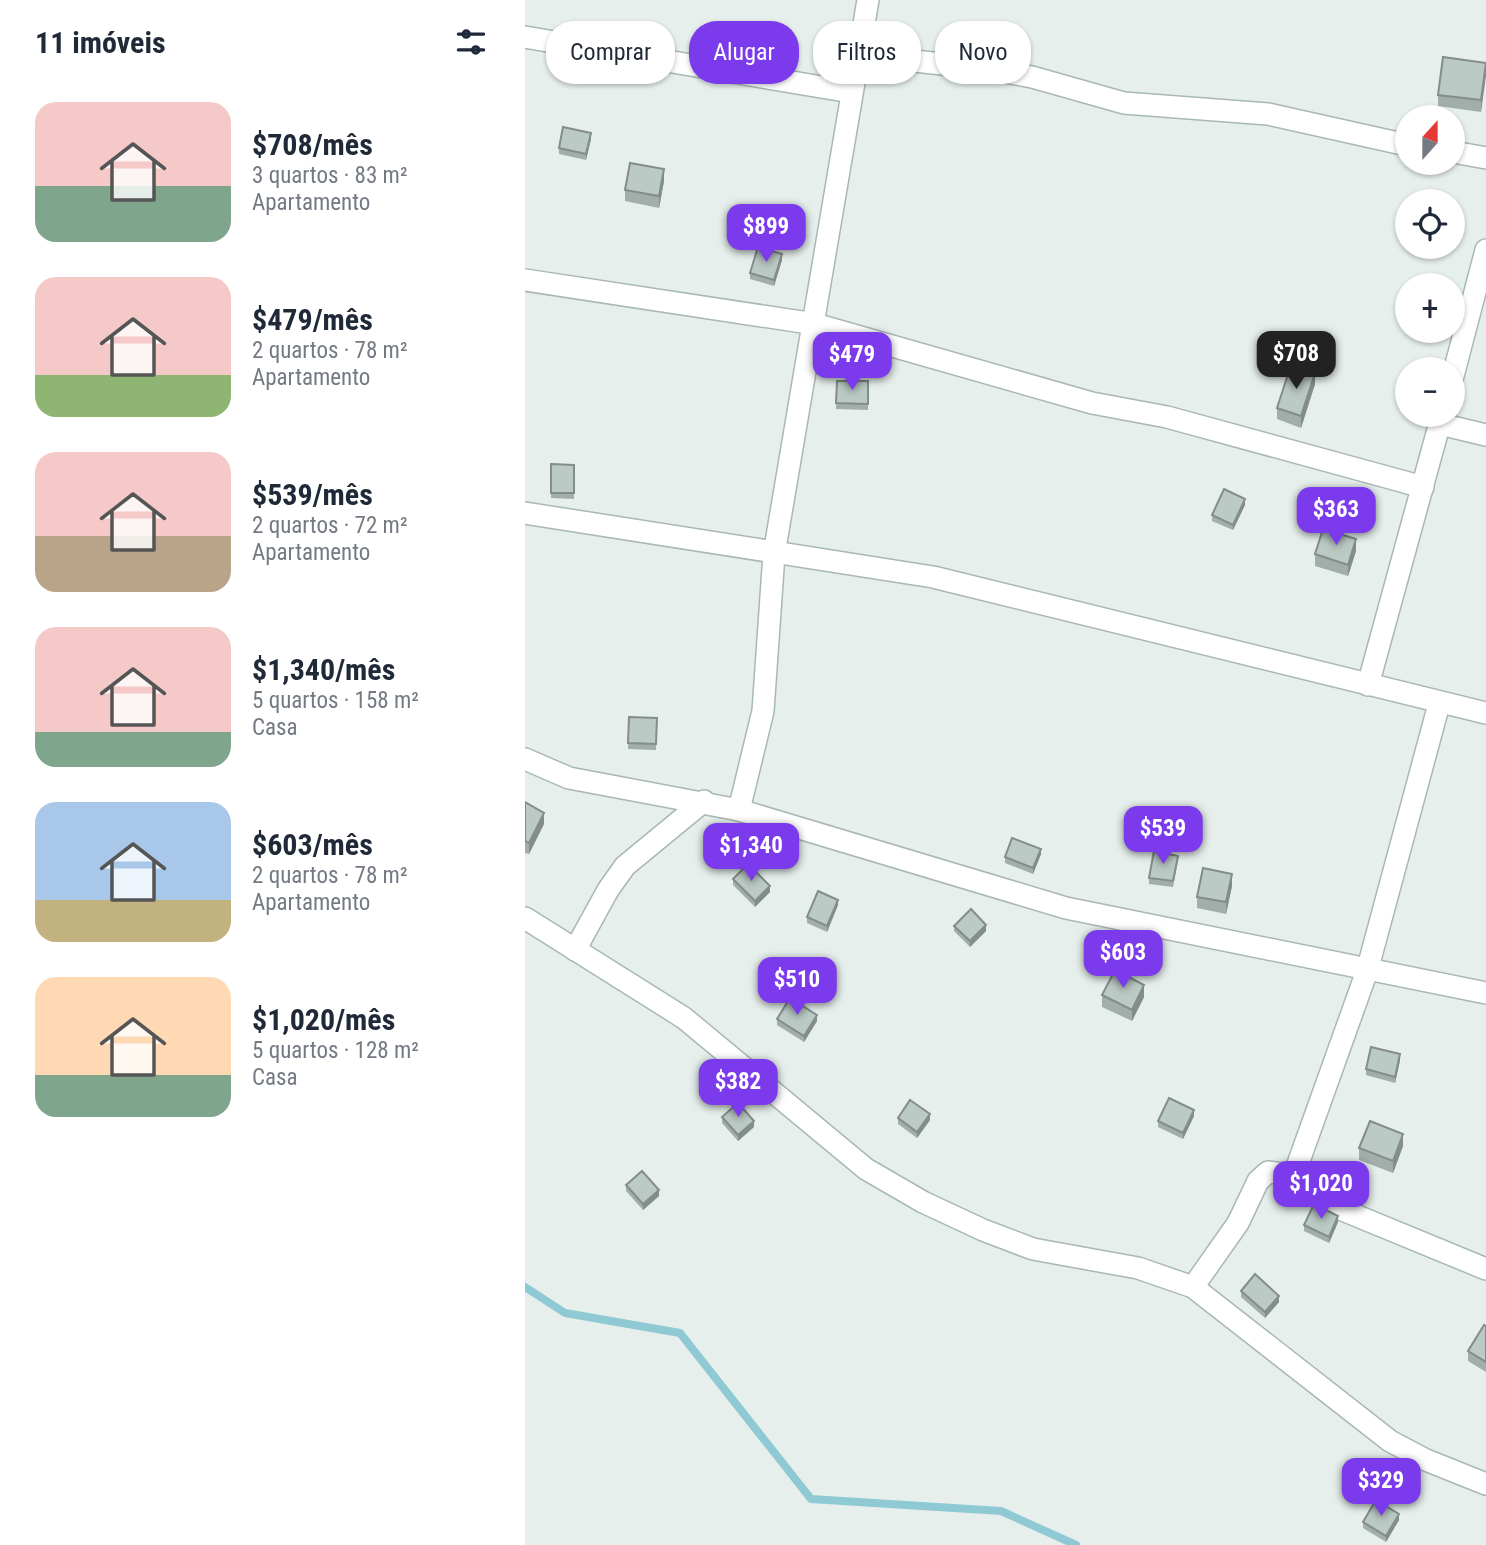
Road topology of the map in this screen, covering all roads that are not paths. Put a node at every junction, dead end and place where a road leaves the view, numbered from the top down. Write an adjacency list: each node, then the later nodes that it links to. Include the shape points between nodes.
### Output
1 (868, 0): 2 (street)
2 (864, 21)
3 (525, 37): 6 (street)
4 (921, 63): 7 (street, via 1021,75 1124,103 1268,114)
5 (853, 84): 6 (street)
6 (851, 92): 12 (street)
7 (1395, 142)
8 (1465, 154): 9 (street)
9 (1486, 158)
10 (1486, 250): 13 (street)
11 (525, 280): 12 (street)
12 (815, 324): 17 (street, via 1092,402 1167,416); 19 (street)
13 (1458, 357)
14 (1439, 427): 17 (street)
15 (1464, 427): 16 (street)
16 (1486, 435)
17 (1423, 487): 20 (street)
18 (525, 513): 19 (street)
19 (774, 554): 20 (street, via 933,577); 25 (street, via 764,711)
20 (1368, 685): 21 (street)
21 (1439, 704): 22 (street); 28 (street)
22 (1486, 713)
23 (525, 759): 24 (street, via 569,778)
24 (704, 801): 25 (street); 27 (street, via 625,866)
25 (740, 810): 28 (street, via 1066,908)
26 (525, 918): 27 (street)
27 (575, 950): 32 (street, via 684,1018 866,1168 923,1202 1033,1249 1138,1268)
28 (1367, 971): 29 (street); 30 (street)
29 (1486, 993)
30 (1294, 1175): 31 (street, via 1333,1206); 32 (street, via 1268,1172 1258,1181 1238,1223)
31 (1486, 1269)
32 (1193, 1287): 33 (street, via 1390,1441)
33 (1486, 1484)

